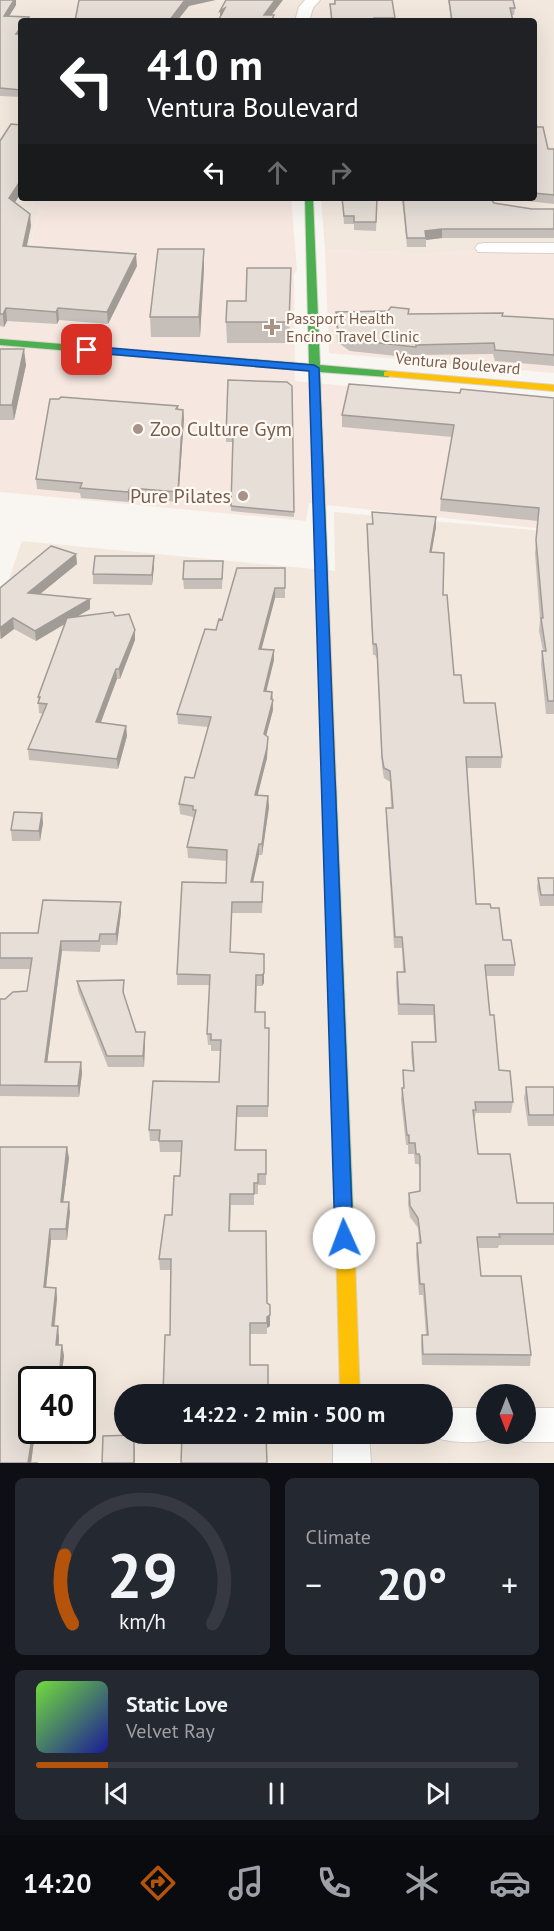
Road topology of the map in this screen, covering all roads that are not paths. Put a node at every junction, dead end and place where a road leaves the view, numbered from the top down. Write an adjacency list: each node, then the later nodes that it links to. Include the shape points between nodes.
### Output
1 (313, 0): 2 (street)
2 (303, 18)
3 (309, 201): 7 (street)
4 (484, 248): 5 (street)
5 (554, 248)
6 (0, 342): 7 (street, Ventura Boulevard)
7 (314, 368): 8 (street, Ventura Boulevard); 9 (street)
8 (554, 388)
9 (350, 1384)
10 (453, 1424): 11 (street)
11 (476, 1425)
12 (536, 1425): 13 (street)
13 (554, 1425)
14 (351, 1444): 15 (street)
15 (352, 1463)

